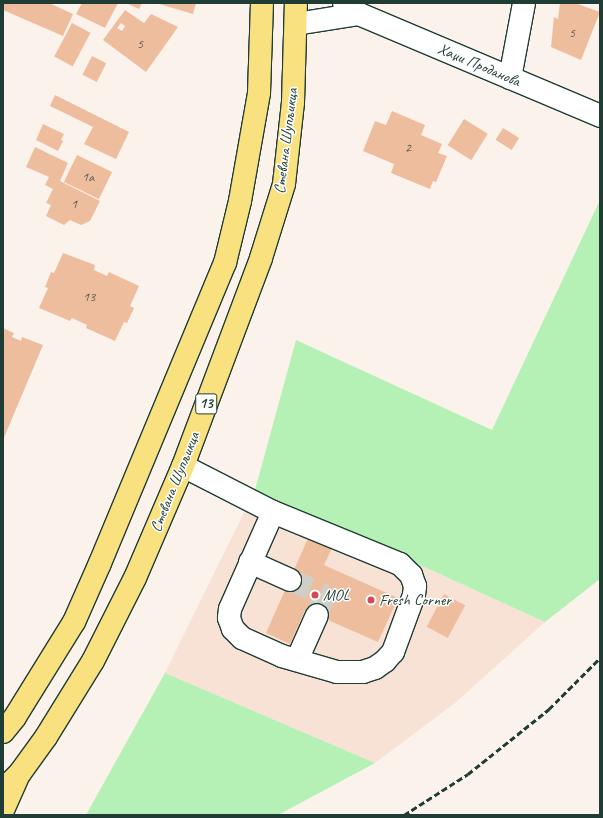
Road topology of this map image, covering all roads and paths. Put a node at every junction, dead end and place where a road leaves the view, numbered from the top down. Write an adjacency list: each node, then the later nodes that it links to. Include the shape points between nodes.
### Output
1 (262, 3): 13 (main road, Стевана Шупљикца / 13, via 259,93 240,201 225,263 74,622)
2 (524, 3): 5 (street)
3 (351, 8): 4 (street); 5 (street, Хаџи Проданова)
4 (296, 13): 7 (main road, Стевана Шупљикца / 13, via 293,102 284,184 261,258)
5 (510, 78): 6 (street, Хаџи Проданова)
6 (600, 116)
7 (183, 466): 8 (street); 14 (main road, Стевана Шупљикца / 13, via 134,578 93,661 46,737)
8 (273, 512): 9 (street); 12 (street, via 400,564 411,575 415,586 393,652 375,668 363,672 337,672)
9 (250, 562): 10 (street); 12 (street, via 230,609 233,629 242,638)
10 (290, 580)
11 (317, 615): 12 (street)
12 (297, 660)
13 (3, 732)
14 (20, 773): 15 (main road, Стевана Шупљикца / 13); 16 (main road)
15 (3, 790)
16 (3, 810)

